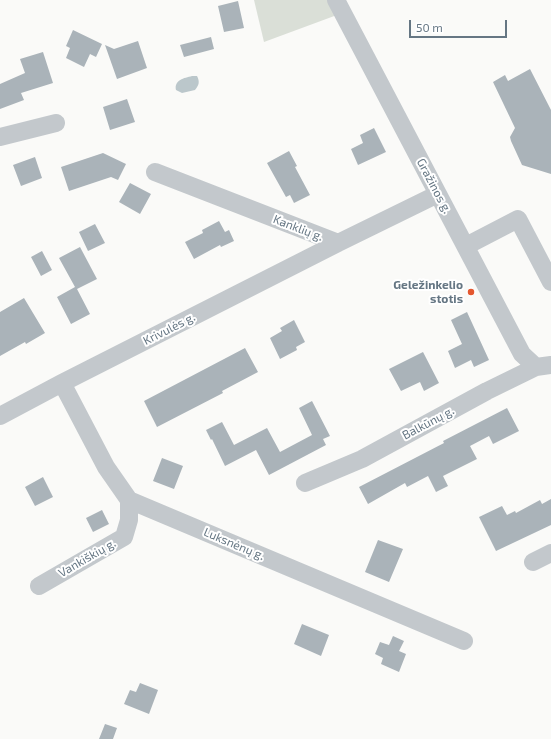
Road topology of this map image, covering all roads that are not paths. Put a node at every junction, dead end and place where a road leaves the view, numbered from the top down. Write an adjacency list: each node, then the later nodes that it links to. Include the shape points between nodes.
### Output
1 (336, 0): 5 (street, Gražinos g.)
2 (56, 122): 3 (street)
3 (0, 137)
4 (155, 172): 6 (street, Kanklių g.)
5 (438, 194): 6 (street, Kanklių g.); 7 (street, Gražinos g.)
6 (338, 243): 10 (street, Krivulės g.)
7 (466, 246): 8 (street, via 518,219); 9 (street, Gražinos g., via 522,354)
8 (551, 282)
9 (544, 366): 12 (street, Balkūnų g., via 487,391 362,459)
10 (62, 383): 11 (street, Krivulės g.); 13 (street, via 106,467)
11 (0, 416)
12 (305, 483)
13 (129, 500): 16 (street, Vankiškių g., via 129,520 124,536); 17 (street, Luksnėnų g.)
14 (551, 553): 15 (street)
15 (533, 562)
16 (39, 586)
17 (464, 641)

